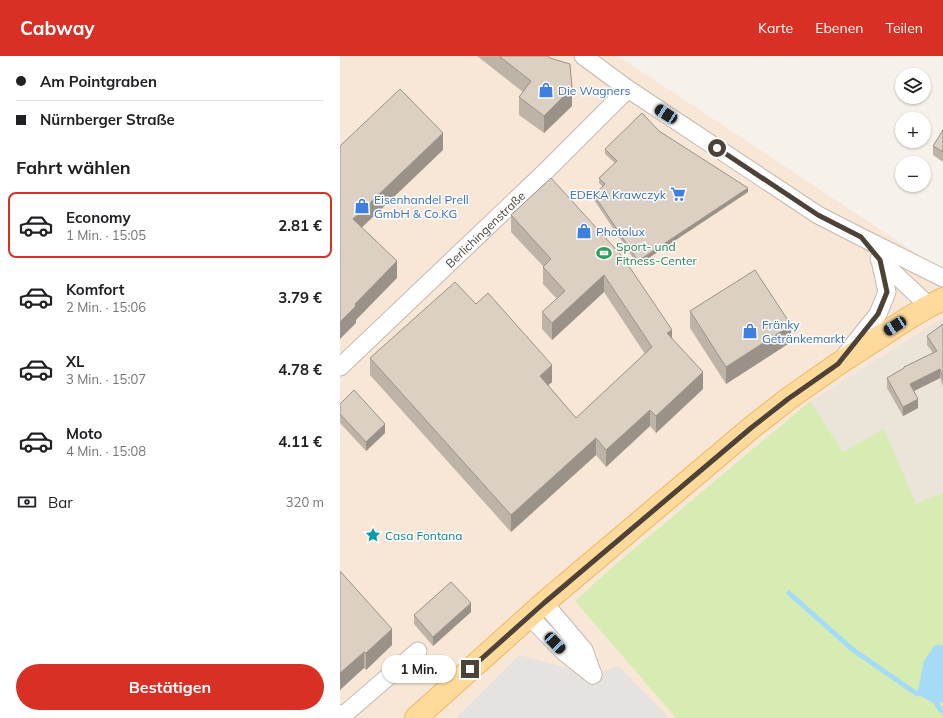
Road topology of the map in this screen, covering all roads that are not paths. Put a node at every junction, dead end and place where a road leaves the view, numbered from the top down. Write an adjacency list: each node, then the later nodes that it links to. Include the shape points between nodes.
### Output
1 (583, 56): 2 (street)
2 (628, 89): 3 (street, via 818,215); 8 (street, Berlichingenstraße, via 545,172)
3 (861, 237): 4 (street); 5 (street)
4 (880, 260): 6 (street); 7 (street, via 887,292 878,314)
5 (943, 278)
6 (936, 302): 7 (main road)
7 (838, 364): 11 (main road, via 751,428 537,609)
8 (340, 367)
9 (418, 651): 10 (street, via 346,713)
10 (340, 714)
11 (416, 718)

